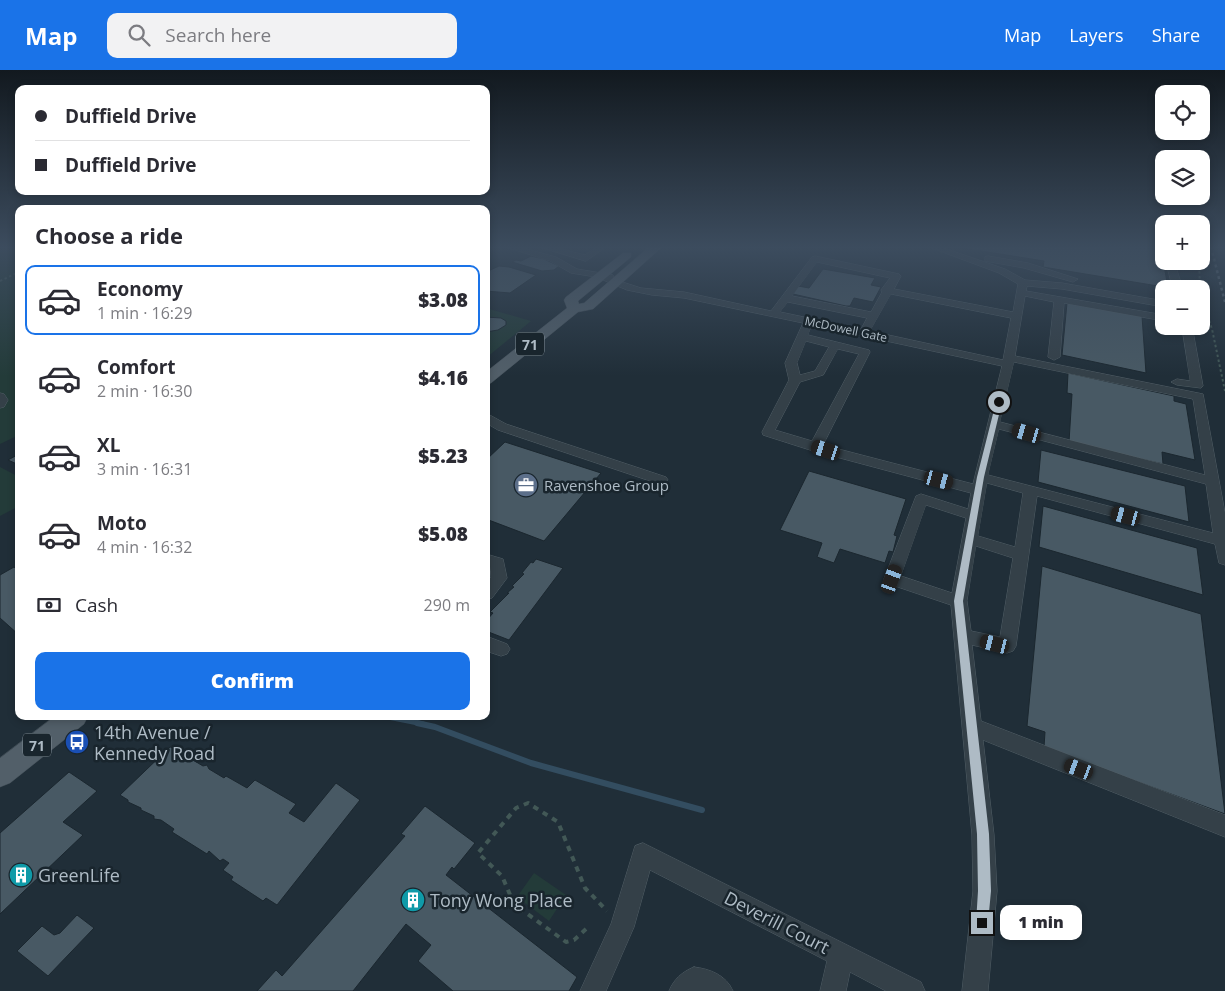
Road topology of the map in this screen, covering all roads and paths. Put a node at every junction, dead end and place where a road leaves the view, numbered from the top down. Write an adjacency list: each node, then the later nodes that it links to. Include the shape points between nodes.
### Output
1 (584, 290): 15 (main road, 71, via 571,300)
2 (607, 290): 15 (main road, 71, via 588,306)
3 (649, 290): 17 (street, McDowell Gate)
4 (791, 290): 12 (street)
5 (886, 290): 18 (street); 19 (street)
6 (1023, 290): 19 (street)
7 (1029, 290): 13 (street)
8 (1070, 290): 16 (street, via 1071,294)
9 (1086, 290): 14 (street)
10 (1141, 290): 11 (street)
11 (1155, 292)
12 (785, 298): 17 (street); 18 (street)
13 (1059, 300): 20 (street); 28 (street)
14 (1155, 302)
15 (574, 309): 29 (main road, 71)
16 (1155, 309)
17 (774, 314): 21 (street, McDowell Gate)
18 (873, 316): 23 (street)
19 (1018, 316): 27 (street)
20 (1155, 316)
21 (809, 321): 23 (street, McDowell Gate); 25 (street)
22 (1210, 323): 31 (path)
23 (864, 333): 27 (street, McDowell Gate)
24 (1189, 335): 28 (street, via 1197,386)
25 (802, 337): 26 (street); 30 (street, via 791,363)
26 (835, 345): 30 (street, via 819,373); 36 (street, via 865,352)
27 (1009, 356): 28 (street); 35 (street); 38 (street, via 1199,397)
28 (1054, 357)
29 (490, 377)
30 (795, 380): 36 (street, via 768,432)
31 (1225, 391)
32 (0, 398): 33 (street)
33 (0, 404)
34 (490, 420): 37 (street, via 502,427)
35 (994, 424): 38 (street); 39 (street)
36 (815, 447): 39 (street)
37 (661, 480)
38 (1211, 481): 43 (street)
39 (979, 484): 40 (street); 41 (street)
40 (1031, 490): 43 (street); 44 (street)
41 (973, 515): 42 (street); 48 (street, via 921,499 892,579)
42 (969, 538): 44 (street); 48 (street)
43 (1222, 541): 45 (street)
44 (1021, 555): 49 (street, via 1007,646)
45 (1225, 559)
46 (490, 560): 47 (street, via 497,563 499,578)
47 (490, 589)
48 (958, 601): 49 (street)
49 (964, 636): 51 (street)
50 (70, 720): 52 (main road, 71)
51 (973, 727): 53 (street); 62 (street, via 985,891)
52 (0, 774)
53 (1225, 826)
54 (622, 927): 55 (path, via 585,888 558,822 528,803 516,808 478,853 502,876 514,904 566,942 574,940); 56 (street, Deverill Court, via 643,854); 57 (street)
55 (586, 929)
56 (841, 955): 60 (street); 61 (street, Deverill Court)
57 (593, 991)
58 (682, 991): 59 (street, via 694,980 705,981)
59 (720, 991)
60 (833, 991)
61 (912, 991)
62 (975, 991)

